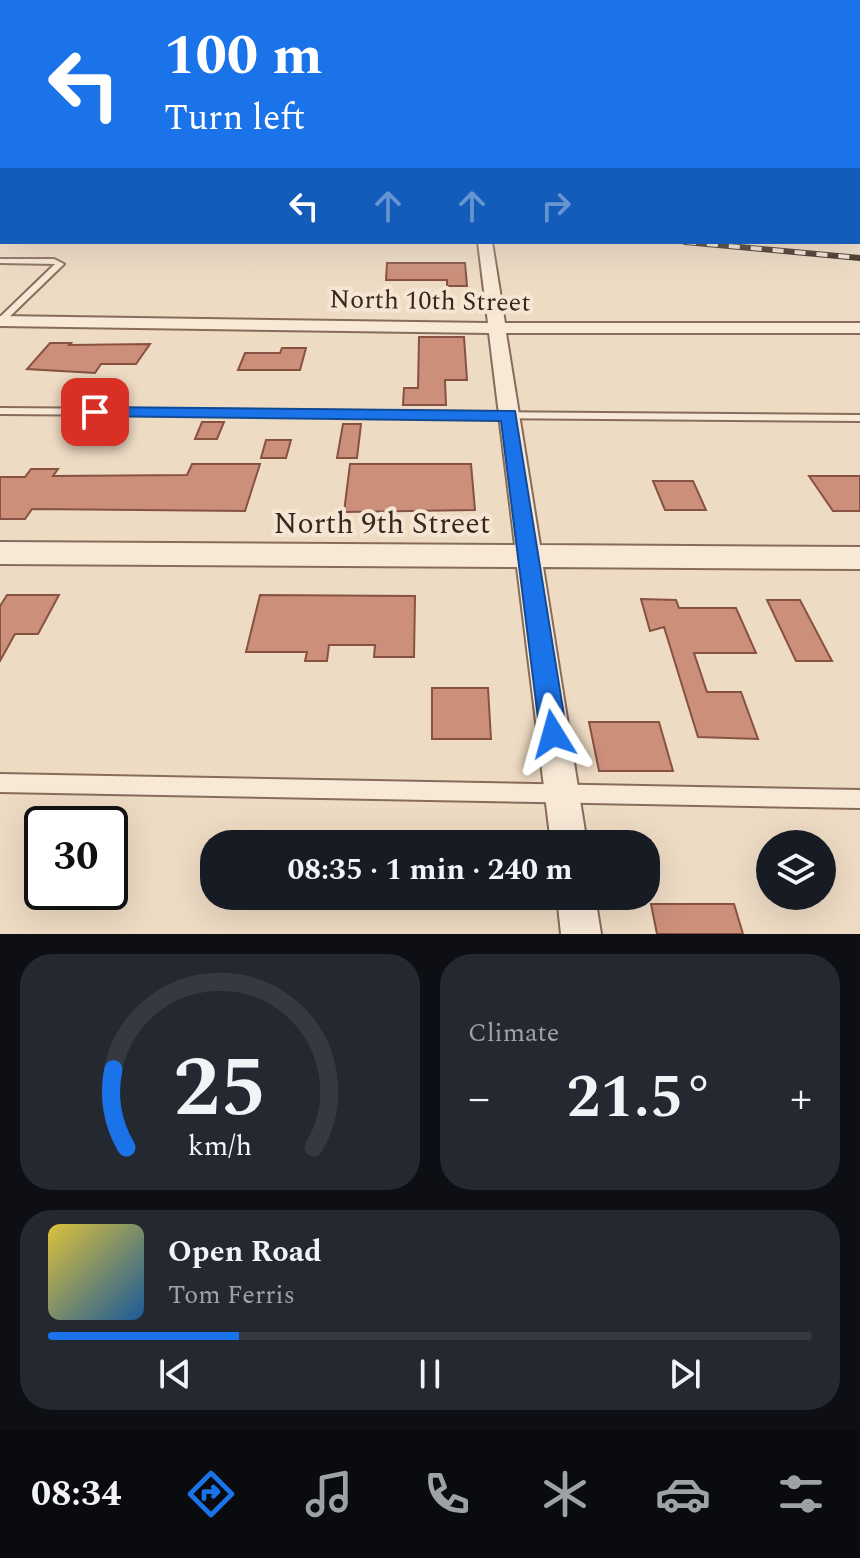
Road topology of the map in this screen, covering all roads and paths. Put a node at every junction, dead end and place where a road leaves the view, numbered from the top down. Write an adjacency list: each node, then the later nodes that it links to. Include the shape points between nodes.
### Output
1 (485, 244): 4 (street)
2 (0, 261): 3 (lane, via 60,264)
3 (0, 321): 4 (street, North 10th Street)
4 (497, 328): 5 (street, North 10th Street); 7 (street)
5 (860, 328)
6 (0, 411): 7 (lane)
7 (509, 415): 8 (lane); 10 (street)
8 (860, 418)
9 (0, 553): 10 (street, North 9th Street)
10 (529, 556): 11 (street, North 9th Street); 13 (street)
11 (860, 558)
12 (0, 783): 13 (lane)
13 (562, 793): 14 (lane); 15 (street)
14 (860, 799)
15 (567, 830)
16 (578, 910): 17 (street)
17 (581, 934)

